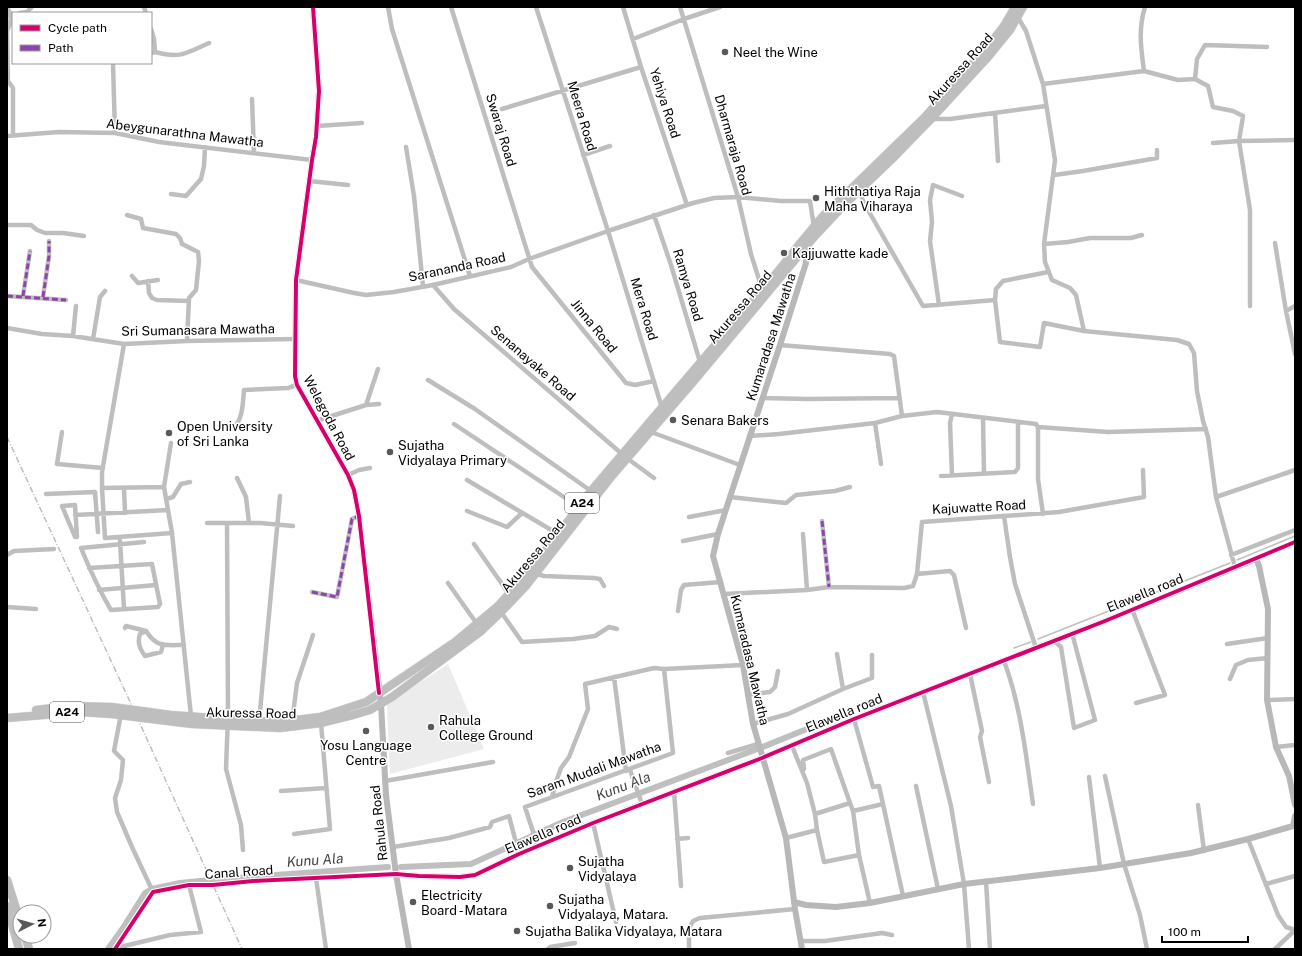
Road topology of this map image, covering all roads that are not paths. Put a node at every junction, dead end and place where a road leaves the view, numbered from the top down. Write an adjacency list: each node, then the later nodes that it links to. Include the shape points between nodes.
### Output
1 (314, 7): 33 (street, Welegoda Road, via 319,91)
2 (388, 7): 72 (street, via 392,29)
3 (451, 7): 69 (street, Swaraj Road)
4 (536, 7): 26 (street, Meera Road)
5 (623, 7): 16 (street, Yehiya Road)
6 (680, 7): 13 (street, Dharmaraja Road)
7 (720, 7): 13 (street)
8 (1023, 7): 11 (highway, Akuressa Road / A24)
9 (1145, 7): 22 (street, via 1140,37)
10 (7, 8): 12 (street)
11 (1015, 12): 25 (street, via 1026,31); 31 (highway, Akuressa Road / A24, via 1010,30); 46 (highway, Akuressa Road / A24, via 985,50)
12 (12, 14): 14 (street)
13 (684, 19): 16 (street); 55 (street, Dharmaraja Road)
14 (9, 25): 24 (street)
15 (152, 32): 19 (street)
16 (633, 39): 21 (street, Yehiya Road)
17 (210, 43): 19 (street, via 182,55)
18 (1267, 47): 23 (street, via 1205,45 1197,59)
19 (153, 53)
20 (113, 64): 34 (street)
21 (641, 67): 26 (street); 56 (street, Yehiya Road)
22 (1144, 71): 23 (street, via 1178,80); 25 (street)
23 (1195, 79): 38 (street, via 1208,86 1213,106 1243,116)
24 (8, 81): 35 (street, via 13,88)
25 (1043, 84): 28 (street)
26 (563, 91): 29 (street); 45 (street, Meera Road)
27 (252, 99): 44 (street)
28 (1046, 106): 30 (street); 49 (street, via 1055,160)
29 (502, 109)
30 (995, 113): 31 (street); 48 (street)
31 (931, 119): 46 (highway, Akuressa Road / A24)
32 (362, 123): 33 (street)
33 (317, 126): 47 (street, Welegoda Road)
34 (115, 133): 35 (street, Abeygunarathna Mawatha, via 59,132); 42 (street, Abeygunarathna Mawatha, via 159,142)
35 (13, 135): 36 (street, Abeygunarathna Mawatha)
36 (7, 136)
37 (1295, 140): 38 (street)
38 (1239, 142): 39 (street); 88 (street, via 1250,210)
39 (1213, 144)
40 (406, 146): 77 (street)
41 (610, 146): 45 (street)
42 (205, 147): 44 (street, Abeygunarathna Mawatha); 53 (street, via 201,179 186,196)
43 (1157, 150): 49 (street, via 1157,158)
44 (254, 153): 47 (street, Abeygunarathna Mawatha)
45 (583, 155): 61 (street, Meera Road)
46 (892, 155): 52 (highway, Akuressa Road / A24); 60 (highway, Akuressa Road / A24, via 840,199)
47 (312, 160): 50 (street, Welegoda Road)
48 (998, 161)
49 (1054, 175): 66 (street)
50 (310, 181): 51 (street); 74 (street, Welegoda Road)
51 (348, 185)
52 (859, 191): 67 (highway, Akuressa Road / A24); 86 (street, via 923,306)
53 (171, 194)
54 (962, 196): 86 (street, via 933,185 930,200 930,241)
55 (738, 197): 56 (street, Sarananda Road, via 714,198); 60 (street, Sarananda Road, via 810,201); 78 (street, Dharmaraja Road)
56 (687, 205): 58 (street, Sarananda Road)
57 (127, 215): 85 (street, via 141,219 143,228 176,234 182,244 198,252 196,290)
58 (654, 215): 61 (street, Sarananda Road); 100 (street, Ramya Road)
59 (7, 225): 62 (street, via 31,225 45,233)
60 (814, 227): 67 (highway, Akuressa Road / A24)
61 (608, 231): 69 (street, Sarananda Road); 103 (street, Mera Road)
62 (84, 236)
63 (1142, 236): 66 (street, via 1090,238)
64 (49, 241): 82 (street)
65 (1275, 243): 90 (street)
66 (1044, 244): 70 (street)
67 (801, 248): 78 (highway, Akuressa Road / A24); 98 (street, Kumaradasa Mawatha, via 806,256 806,263); 110 (highway, Akuressa Road / A24)
68 (30, 251): 81 (street)
69 (529, 259): 72 (street, Sarananda Road, via 511,267); 103 (street, Jinna Road, via 532,267 626,383 635,385)
70 (1048, 272): 84 (street, via 1003,281 996,289); 92 (street, via 1052,280 1070,288 1076,295)
71 (132, 276): 75 (street, via 138,283)
72 (470, 276): 76 (street, Sarananda Road)
73 (158, 280): 75 (street)
74 (296, 280): 77 (street, Sarananda Road, via 366,295); 95 (street, Welegoda Road)
75 (148, 281): 85 (street, via 152,298)
76 (433, 285): 77 (street, Sarananda Road); 125 (street, Senanayake Road, via 454,309)
77 (423, 286)
78 (762, 290): 100 (highway, Akuressa Road / A24)
79 (105, 291): 94 (street, via 100,297)
80 (7, 296): 81 (street)
81 (23, 296): 82 (street)
82 (43, 298): 83 (street)
83 (66, 300)
84 (995, 300): 86 (street); 92 (street, via 1000,342 1040,347 1044,322)
85 (189, 301): 96 (street)
86 (939, 305)
87 (76, 306): 93 (street)
88 (1250, 306)
89 (1295, 306): 90 (street)
90 (1286, 311): 99 (street)
91 (7, 328): 93 (street, Sri Sumanasara Mawatha)
92 (1084, 331): 120 (street, via 1177,340 1189,344 1194,353 1197,391)
93 (74, 336): 94 (street, Sri Sumanasara Mawatha)
94 (93, 339): 97 (street, Sri Sumanasara Mawatha)
95 (295, 339): 96 (street, Sri Sumanasara Mawatha); 104 (street, Welegoda Road)
96 (187, 341): 97 (street, Sri Sumanasara Mawatha)
97 (124, 344): 128 (street)
98 (780, 345): 106 (street, Kumaradasa Mawatha); 107 (street, via 890,354 894,356)
99 (1295, 354)
100 (700, 362): 110 (highway, Akuressa Road / A24)
101 (378, 369): 109 (street)
102 (428, 380): 144 (street, via 475,409)
103 (654, 381): 105 (street, Mera Road)
104 (297, 385): 114 (street, Welegoda Road); 119 (street, via 288,388 244,390 237,424)
105 (658, 394): 110 (street, Mera Road); 110 (street)
106 (762, 398): 107 (street); 123 (street, Kumaradasa Mawatha)
107 (900, 398): 112 (street)
108 (379, 404): 109 (street)
109 (366, 405): 114 (street)
110 (667, 408): 122 (highway, Akuressa Road / A24); 125 (highway, Akuressa Road / A24)
111 (952, 414): 112 (street, via 937,412); 113 (street); 134 (street)
112 (902, 416): 116 (street)
113 (983, 418): 115 (street); 132 (street)
114 (316, 420): 133 (street, Welegoda Road)
115 (1018, 422): 118 (street, via 1036,424); 132 (street, via 1018,468 1014,472)
116 (875, 423): 123 (street); 126 (street)
117 (454, 424): 150 (street)
118 (1038, 427): 120 (street, via 1108,432); 158 (street, via 1038,479)
119 (224, 429)
120 (1206, 429): 148 (street)
121 (62, 432): 128 (street, via 57,464)
122 (651, 432): 125 (highway, Akuressa Road / A24); 127 (street)
123 (750, 436): 127 (street, Kumaradasa Mawatha)
124 (171, 442): 140 (street)
125 (625, 457): 137 (street, Senanayake Road); 144 (highway, Akuressa Road / A24); 163 (highway, Akuressa Road / A24)
126 (881, 464)
127 (740, 465): 147 (street, Kumaradasa Mawatha)
128 (103, 468): 142 (street)
129 (370, 468): 133 (street)
130 (1143, 470): 158 (street, Kajuwatte Road, via 1144,497)
131 (1295, 470): 148 (street)
132 (984, 474): 134 (street)
133 (348, 475): 160 (street, Welegoda Road)
134 (952, 475): 135 (street)
135 (941, 476)
136 (237, 478): 167 (street, via 246,497)
137 (654, 478)
138 (467, 480): 154 (street)
139 (190, 482): 149 (street, via 181,484 173,497)
140 (164, 487): 143 (street); 149 (street)
141 (850, 487): 147 (street, via 796,495 786,503)
142 (102, 488): 143 (street); 157 (street)
143 (124, 488): 155 (street)
144 (591, 492): 150 (highway, Akuressa Road / A24)
145 (46, 494): 156 (street, via 95,492)
146 (280, 496): 168 (street)
147 (730, 497): 152 (street, Kumaradasa Mawatha)
148 (1216, 497): 184 (street)
149 (166, 499): 151 (street)
150 (580, 507): 163 (highway, Akuressa Road / A24)
151 (168, 510): 155 (street); 172 (street)
152 (726, 510): 162 (street); 174 (street, Kumaradasa Mawatha)
153 (467, 511): 154 (street, via 507,527)
154 (522, 512): 173 (street)
155 (125, 513): 157 (street)
156 (97, 514): 157 (street); 159 (street); 171 (street)
157 (103, 514): 176 (street, via 105,538)
158 (1043, 514): 161 (street, Kajuwatte Road)
159 (75, 515): 159 (street, via 77,537 62,506 75,505)
160 (359, 516): 199 (street, via 352,519 337,597); 233 (street, Welegoda Road)
161 (1004, 516): 190 (street, Kajuwatte Road, via 922,522); 220 (street, via 1015,584)
162 (689, 517)
163 (574, 519): 173 (highway, Akuressa Road / A24); 189 (highway, Akuressa Road / A24)
164 (822, 521): 195 (street)
165 (207, 523): 166 (street)
166 (227, 523): 167 (street); 244 (street)
167 (249, 523): 168 (street)
168 (278, 524): 169 (street); 246 (street)
169 (293, 526)
170 (1295, 530): 184 (street)
171 (98, 532)
172 (172, 533): 176 (street); 219 (street)
173 (558, 534): 200 (highway, Akuressa Road / A24)
174 (718, 534): 177 (street); 191 (street, Kumaradasa Mawatha, via 713,556)
175 (802, 534): 198 (street)
176 (120, 537): 180 (street)
177 (683, 541)
178 (144, 542): 180 (street)
179 (1295, 542): 185 (street, Elawella road)
180 (121, 544): 186 (street); 188 (street, via 82,548)
181 (474, 544): 200 (street)
182 (54, 549): 183 (street, via 14,551)
183 (7, 555)
184 (1231, 555): 187 (street)
185 (1256, 559): 187 (street, Elawella road); 215 (street, via 1268,609)
186 (122, 566): 188 (street); 193 (street, via 152,564); 196 (street)
187 (1235, 567): 205 (street, Elawella road)
188 (89, 568): 197 (street)
189 (537, 574): 194 (street, via 600,579); 207 (highway, Akuressa Road / A24)
190 (917, 574): 195 (street, via 913,586 904,588); 210 (street, via 950,571 954,575)
191 (721, 582): 201 (street, Kumaradasa Mawatha); 206 (street, via 684,585)
192 (448, 583): 208 (street)
193 (156, 585): 196 (street); 204 (street, via 160,606)
194 (604, 586)
195 (829, 587): 198 (street)
196 (123, 588): 197 (street); 204 (street)
197 (99, 590): 204 (street, via 111,610)
198 (808, 590): 201 (street)
199 (312, 592)
200 (509, 594): 208 (highway, Akuressa Road / A24)
201 (724, 594): 225 (street, Kumaradasa Mawatha)
202 (7, 607): 203 (street)
203 (36, 609)
204 (124, 609)
205 (1132, 609): 213 (street, Elawella road); 237 (street, via 1165,695)
206 (678, 611)
207 (501, 612): 211 (street, via 522,642 595,636 609,628); 238 (highway, Akuressa Road / A24, via 480,632)
208 (477, 624): 233 (highway, Akuressa Road / A24, via 455,642)
209 (124, 628): 212 (street, via 126,626)
210 (966, 628)
211 (617, 629)
212 (146, 631): 218 (street, via 152,641); 218 (street, via 140,634 138,639 145,656 158,654)
213 (1072, 633): 216 (street, Elawella road); 216 (street, via 1095,720 1074,728 1061,647)
214 (313, 635): 247 (street, via 297,683)
215 (1268, 638): 217 (street); 223 (street)
216 (1054, 641): 220 (street, Elawella road)
217 (1227, 644)
218 (163, 645): 219 (street)
219 (184, 645): 241 (street)
220 (1036, 648): 224 (street, Elawella road)
221 (837, 654): 231 (street)
222 (872, 655): 231 (street, via 872,678)
223 (1268, 658): 230 (street, via 1248,660 1236,666); 236 (street)
224 (1004, 661): 228 (street, Elawella road); 270 (street, via 1017,703)
225 (743, 665): 226 (street); 234 (street, Kumaradasa Mawatha)
226 (664, 668): 229 (street); 256 (street, Saram Mudali Mawatha, via 673,753)
227 (778, 671): 234 (street, via 775,687 770,692)
228 (970, 674): 232 (street, Elawella road); 261 (street)
229 (614, 677): 256 (street); 266 (street, via 585,684 588,709 569,757 556,779)
230 (1230, 679)
231 (843, 689): 248 (street, via 788,714)
232 (923, 692): 243 (street, Elawella road); 297 (street, via 952,806)
233 (379, 693): 238 (street, Rahula Road); 247 (highway, Akuressa Road / A24, via 366,702 339,712)
234 (747, 695): 248 (street, Kumaradasa Mawatha)
235 (1295, 699): 236 (street)
236 (1267, 700): 252 (street)
237 (1136, 703)
238 (381, 704): 245 (highway, Akuressa Road / A24); 260 (street, Rahula Road)
239 (121, 712): 240 (highway, Akuressa Road / A24, via 69,706); 241 (highway, Akuressa Road / A24); 242 (highway, Akuressa Road / A24, via 80,712); 244 (highway, Akuressa Road / A24, via 179,722); 302 (street, via 114,751 124,760 122,780 115,798 117,812)
240 (7, 713)
241 (191, 716): 244 (highway, Akuressa Road / A24)
242 (7, 718)
243 (854, 719): 251 (street, Elawella road); 269 (street, via 873,787 879,786)
244 (228, 722): 246 (highway, Akuressa Road / A24); 286 (street, via 226,768 241,825)
245 (321, 723): 247 (highway, Akuressa Road / A24); 263 (street)
246 (259, 724): 247 (highway, Akuressa Road / A24)
247 (292, 724)
248 (752, 724): 249 (street, Kumaradasa Mawatha)
249 (758, 744): 253 (street); 254 (street, Kumaradasa Mawatha)
250 (1295, 745): 252 (street)
251 (792, 746): 254 (street, Elawella road); 257 (street)
252 (1276, 747): 272 (street, via 1290,776)
253 (728, 753)
254 (762, 758): 265 (street, Elawella road); 281 (street, Kumaradasa Mawatha)
255 (493, 762): 260 (street)
256 (628, 770): 266 (street, Saram Mudali Mawatha); 268 (street)
257 (802, 770): 267 (street, via 803,760 831,749); 274 (street)
258 (1105, 776): 290 (street)
259 (1089, 777): 291 (street)
260 (386, 781): 285 (street, Rahula Road)
261 (989, 782)
262 (916, 786): 301 (street)
263 (326, 788): 264 (street); 279 (street, via 330,829)
264 (281, 791)
265 (674, 791): 268 (street, Elawella road); 282 (street)
266 (552, 797): 284 (street, Saram Mudali Mawatha, via 525,807)
267 (850, 803): 273 (street); 274 (street)
268 (642, 804): 276 (street, Elawella road)
269 (883, 804): 273 (street); 303 (street)
270 (1033, 804)
271 (1198, 805): 287 (street)
272 (1295, 805)
273 (853, 811): 289 (street)
274 (815, 814): 278 (street)
275 (1295, 816): 277 (street)
276 (593, 823): 284 (street, Elawella road); 308 (street)
277 (1294, 826): 283 (street)
278 (817, 830): 281 (street); 289 (street, via 824,862)
279 (294, 834)
280 (688, 838): 282 (street)
281 (786, 838): 306 (street, Kumaradasa Mawatha)
282 (677, 839): 300 (street)
283 (1248, 839): 287 (street); 298 (street)
284 (538, 846): 288 (street, Elawella road)
285 (393, 847): 288 (street, via 449,838 490,827 492,822 509,816); 292 (street, Rahula Road)
286 (243, 850)
287 (1204, 850): 290 (street)
288 (519, 854): 292 (street, Elawella road, via 475,875 460,877)
289 (859, 855): 304 (street)
290 (1124, 864): 291 (street); 322 (street, via 1140,915)
291 (1100, 868): 296 (street)
292 (396, 874): 294 (street, Canal Road); 316 (street, Rahula Road)
293 (1295, 876): 298 (street)
294 (316, 878): 299 (street, Canal Road); 315 (street)
295 (7, 880): 305 (highway)
296 (986, 881): 297 (street); 321 (street)
297 (964, 884): 301 (street); 320 (street)
298 (1266, 884): 309 (street, via 1278,915 1286,927)
299 (189, 886): 302 (street, Canal Road); 313 (street, via 201,932 170,935)
300 (680, 886)
301 (938, 889): 303 (street)
302 (153, 892): 313 (street)
303 (903, 896): 304 (street)
304 (870, 903): 306 (street, via 836,907)
305 (15, 904)
306 (794, 905): 311 (street, Kumaradasa Mawatha); 318 (street, via 700,918 693,921 690,928)
307 (7, 906): 314 (highway)
308 (616, 922)
309 (1295, 930): 323 (street)
310 (892, 935): 311 (street, via 882,933 825,941)
311 (801, 941): 319 (street, Kumaradasa Mawatha)
312 (575, 943): 317 (street)
313 (116, 948)
314 (19, 949)
315 (326, 949)
316 (409, 949)
317 (548, 949)
318 (690, 949)
319 (802, 949)
320 (969, 949)
321 (990, 949)
322 (1147, 949)
323 (1275, 949)

